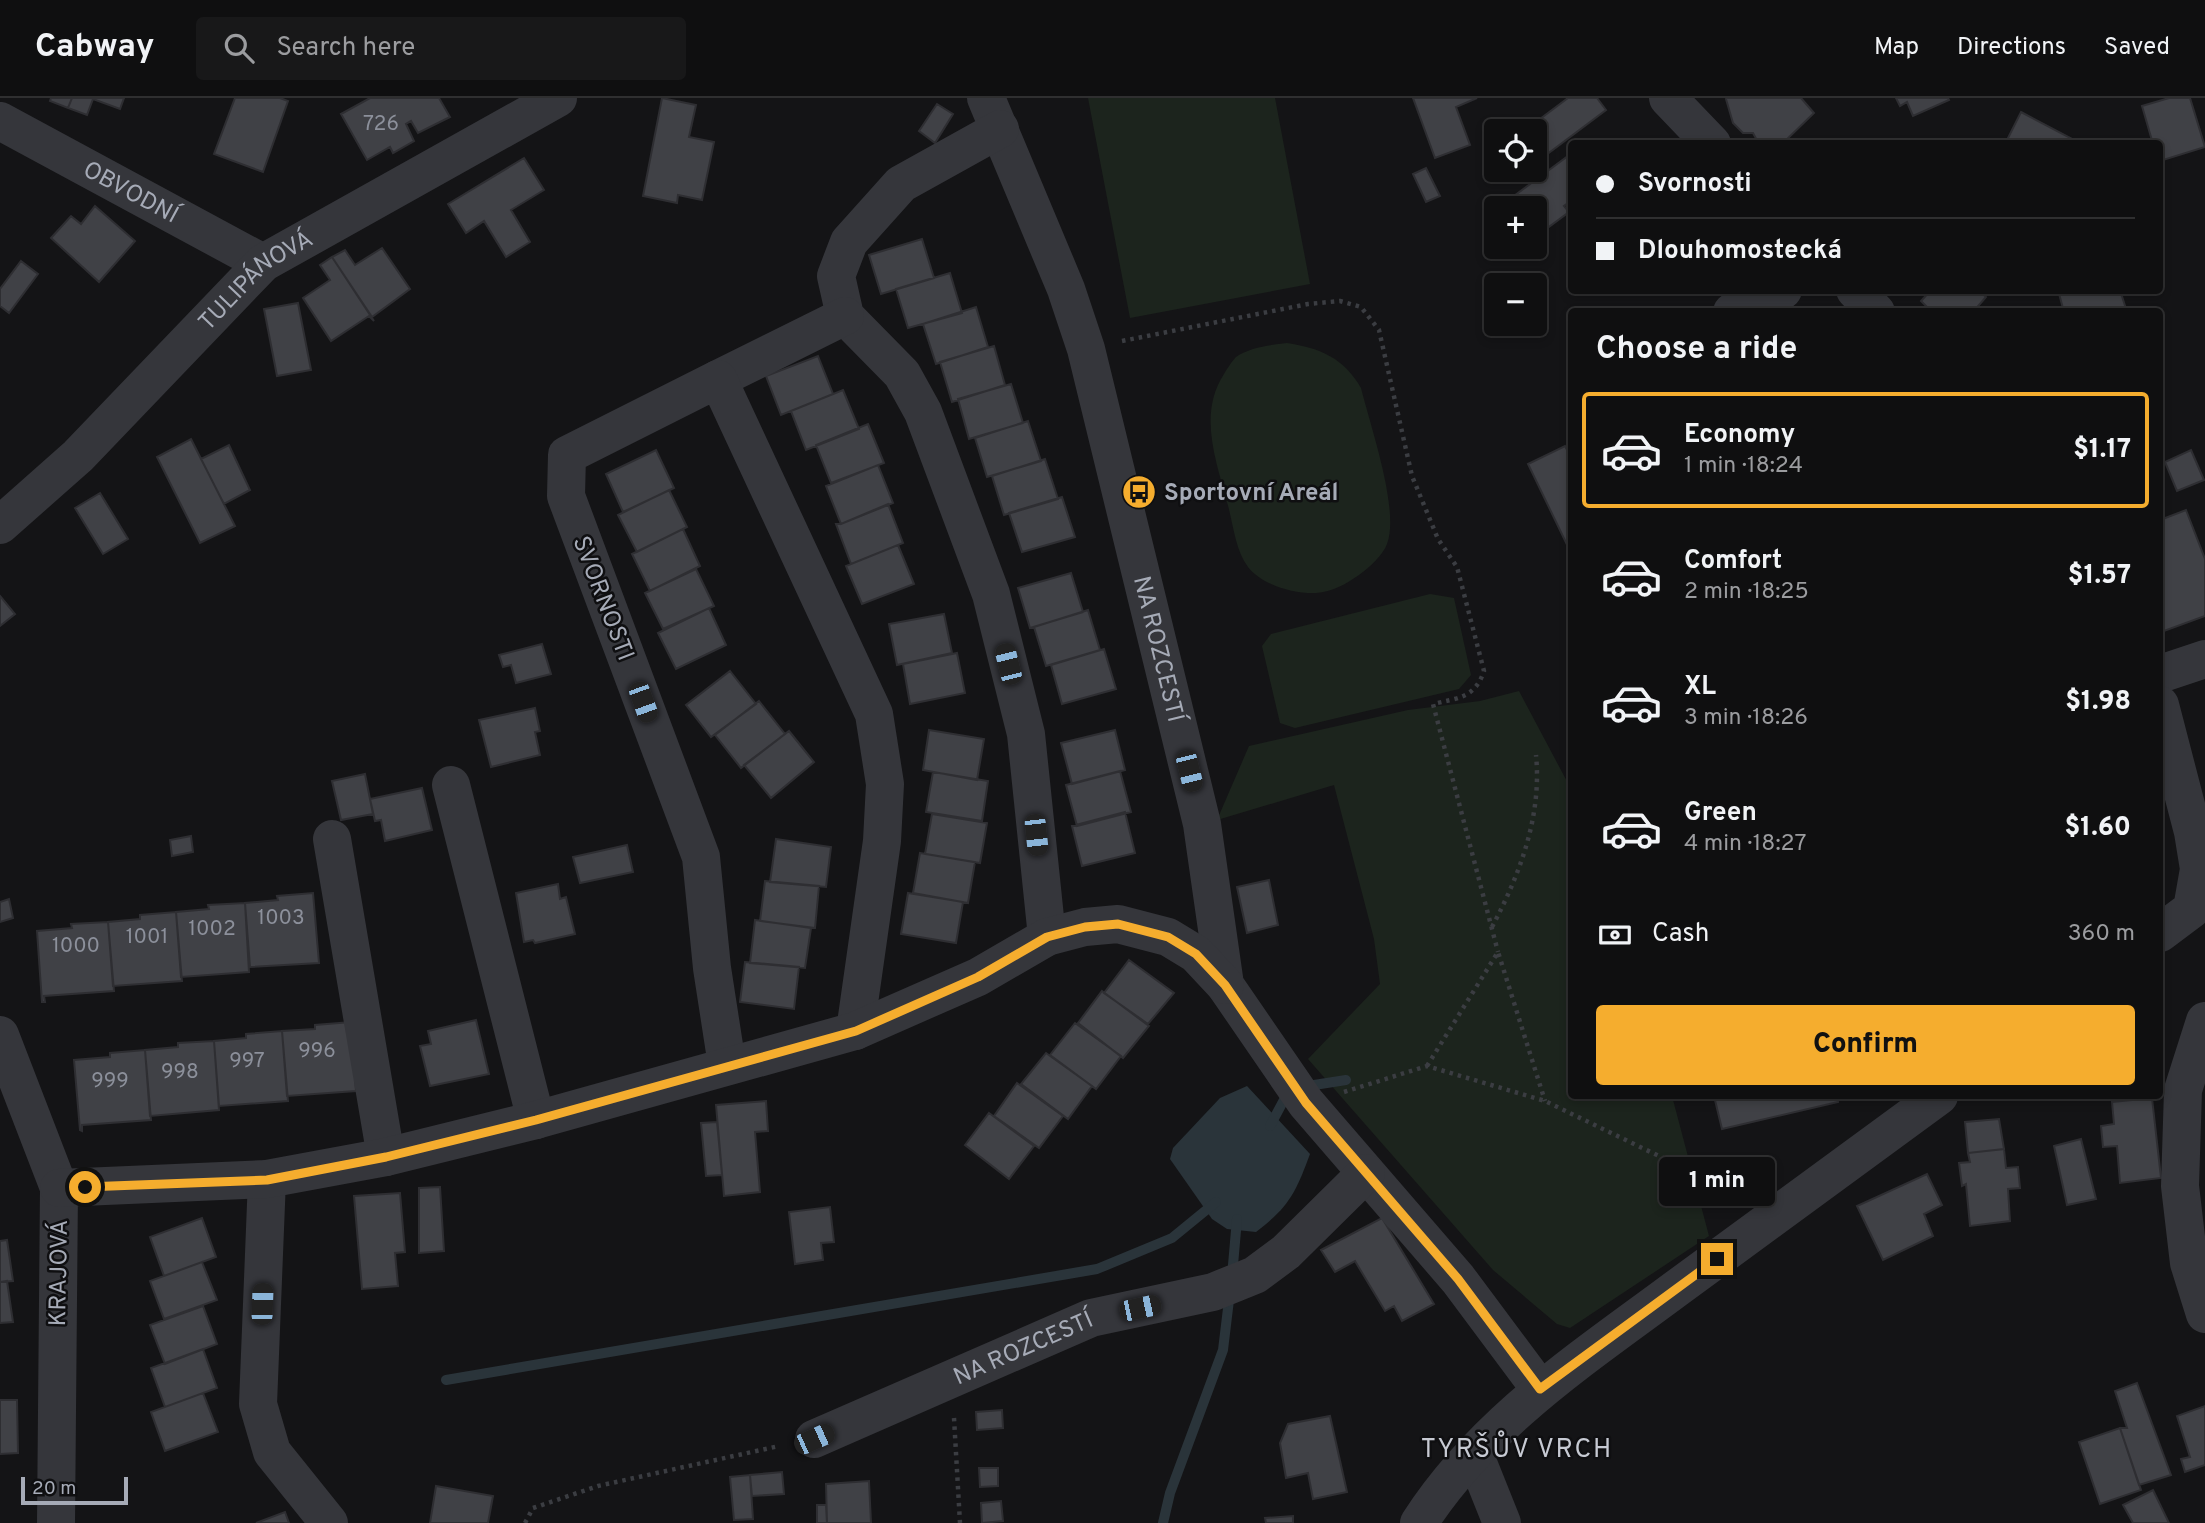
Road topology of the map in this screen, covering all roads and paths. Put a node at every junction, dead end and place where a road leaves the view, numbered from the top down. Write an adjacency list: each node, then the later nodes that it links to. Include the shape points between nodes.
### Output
1 (558, 98): 6 (street, TULIPÁNOVÁ)
2 (1668, 98): 5 (street)
3 (993, 114): 11 (street, via 901,184 849,242 836,276); 12 (street, NA ROZCESTÍ)
4 (0, 121): 6 (street, OBVODNÍ)
5 (1708, 140)
6 (263, 262): 14 (street, TULIPÁNOVÁ, via 78,456)
7 (1774, 294): 9 (street)
8 (1859, 294): 10 (street)
9 (1741, 308)
10 (1872, 308)
11 (845, 316): 13 (street, SVORNOSTI); 24 (street, via 902,374 923,412 990,594 1026,734)
12 (1086, 349): 22 (path, via 1340,301 1361,307 1379,330 1412,476 1438,539 1457,567 1484,671 1469,695 1433,704); 26 (street, NA ROZCESTÍ, via 1202,824)
13 (718, 379): 28 (street, via 874,714 886,784); 30 (street, SVORNOSTI, via 567,455 566,496 702,857)
14 (0, 525)
15 (2205, 659): 16 (street)
16 (2163, 673)
17 (2163, 717): 21 (street, via 2193,832)
18 (1536, 755): 22 (path, via 1531,833)
19 (451, 785): 35 (street)
20 (332, 839): 36 (street)
21 (2199, 917): 23 (street)
22 (1491, 928): 25 (path)
23 (2163, 932)
24 (1047, 937): 26 (street, via 1118,924 1168,937 1196,954); 28 (street, via 978,977)
25 (1498, 952): 31 (path); 33 (path)
26 (1225, 985): 34 (street, NA ROZCESTÍ)
27 (2205, 1021): 41 (street, via 2183,1090 2180,1186 2189,1263)
28 (856, 1031): 30 (street)
29 (0, 1035): 40 (street, KRAJOVÁ)
30 (727, 1065): 35 (street)
31 (1427, 1066): 33 (path); 34 (path)
32 (1935, 1099): 43 (street)
33 (1545, 1101): 37 (path)
34 (1306, 1103): 38 (street, NA ROZCESTÍ)
35 (536, 1120): 36 (street)
36 (386, 1157): 39 (street)
37 (1692, 1172)
38 (1366, 1173): 42 (street, NA ROZCESTÍ, via 1286,1252 1255,1275 1213,1292 1091,1318); 43 (street, NA ROZCESTÍ, via 1458,1279)
39 (267, 1180): 40 (street); 47 (street, via 258,1404 272,1452)
40 (59, 1188): 46 (street, KRAJOVÁ)
41 (2205, 1314)
42 (951, 1378): 44 (street, NA ROZCESTÍ); 49 (path)
43 (1540, 1389): 45 (street)
44 (814, 1439): 48 (path, via 598,1486 533,1508)
45 (1474, 1453): 50 (street); 51 (street)
46 (56, 1523)
47 (329, 1523)
48 (525, 1523)
49 (960, 1523)
50 (1419, 1523)
51 (1502, 1523)

